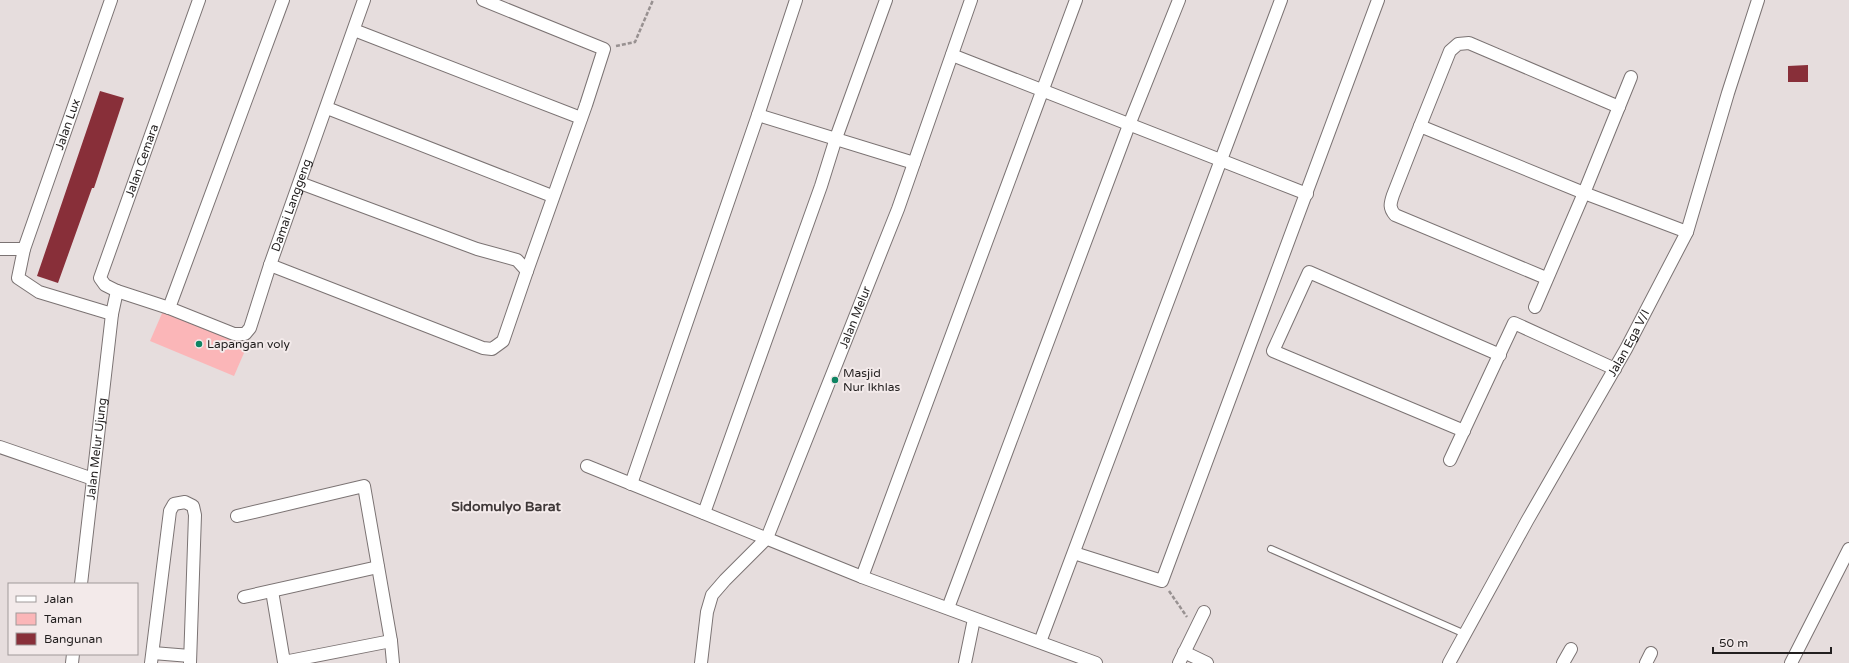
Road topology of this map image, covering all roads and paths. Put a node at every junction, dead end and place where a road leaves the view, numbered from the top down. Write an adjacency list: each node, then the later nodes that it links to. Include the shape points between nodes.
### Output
1 (111, 0): 35 (street, Jalan Lux)
2 (199, 0): 39 (street, Jalan Cemara, via 100,278 105,285)
3 (283, 0): 41 (street)
4 (364, 0): 15 (street, Damai Langgeng)
5 (483, 0): 16 (street)
6 (653, 0): 16 (path, via 635,42)
7 (796, 0): 22 (street)
8 (886, 0): 26 (street)
9 (972, 0): 17 (street, Jalan Melur)
10 (1076, 0): 19 (street)
11 (1179, 0): 24 (street)
12 (1281, 0): 27 (street)
13 (1378, 0): 31 (street)
14 (1758, 0): 33 (street, Jalan Ega V/I)
15 (354, 30): 21 (street, Damai Langgeng); 23 (street)
16 (604, 49): 23 (street)
17 (952, 55): 19 (street); 28 (street, Jalan Melur)
18 (1631, 77): 20 (street)
19 (1043, 91): 24 (street); 58 (street)
20 (1619, 107): 25 (street, via 1469,43 1458,44 1450,51); 30 (street)
21 (327, 108): 29 (street, Damai Langgeng); 32 (street)
22 (758, 115): 26 (street); 50 (street)
23 (582, 118): 32 (street)
24 (1129, 125): 27 (street); 63 (street)
25 (1420, 126): 30 (street); 38 (street, via 1392,195 1391,211 1396,216)
26 (836, 138): 28 (street); 51 (street)
27 (1220, 161): 31 (street); 56 (street)
28 (914, 163): 53 (street, Jalan Melur)
29 (300, 183): 36 (street, Damai Langgeng); 37 (street, via 477,249 516,260)
30 (1584, 193): 33 (street); 38 (street)
31 (1306, 194): 59 (street)
32 (552, 196): 37 (street)
33 (1687, 232): 44 (street, Jalan Ega V/I, via 1666,277)
34 (0, 249): 35 (street)
35 (24, 249): 42 (street, Jalan Lux, via 18,278 39,292)
36 (270, 265): 37 (street, via 492,350 503,342); 41 (street, Damai Langgeng, via 250,328 245,334 234,334)
37 (527, 271)
38 (1546, 278): 40 (street)
39 (117, 291): 41 (street, Damai Langgeng); 42 (street)
40 (1535, 307)
41 (169, 308)
42 (112, 314): 49 (street, Jalan Melur Ujung)
43 (1500, 355): 44 (street, via 1514,323); 45 (street); 45 (street, via 1309,272 1273,351)
44 (1615, 369): 67 (street, Jalan Ega V/I)
45 (1464, 431): 47 (street)
46 (0, 447): 49 (street)
47 (1450, 460)
48 (587, 466): 50 (street)
49 (94, 478): 60 (street, Jalan Melur Ujung)
50 (631, 484): 51 (street)
51 (704, 513): 53 (street)
52 (237, 516): 57 (street, via 364,486)
53 (767, 538): 58 (street); 75 (street, Jalan Melur, via 712,595 707,612)
54 (1849, 548): 81 (street)
55 (1271, 549): 67 (lane)
56 (1074, 553): 59 (street); 69 (street)
57 (378, 567): 61 (street); 68 (street)
58 (862, 577): 63 (street)
59 (1162, 581): 66 (path)
60 (81, 583)
61 (272, 591): 62 (street); 68 (street, via 284,662)
62 (244, 597)
63 (948, 608): 65 (street)
64 (1204, 612): 66 (street)
65 (974, 619): 69 (street); 76 (street)
66 (1195, 630): 72 (street)
67 (1465, 634): 79 (street, Jalan Ega V/I)
68 (391, 641): 74 (street)
69 (1040, 642): 77 (street)
70 (1571, 649): 80 (street)
71 (152, 658): 73 (street); 73 (street, via 170,511 174,504 185,502 193,506 195,515)
72 (1181, 658): 78 (street)
73 (190, 659)
74 (393, 663)
75 (701, 663)
76 (965, 663)
77 (1096, 663)
78 (1207, 663)
79 (1449, 663)
80 (1563, 663)
81 (1791, 663)

